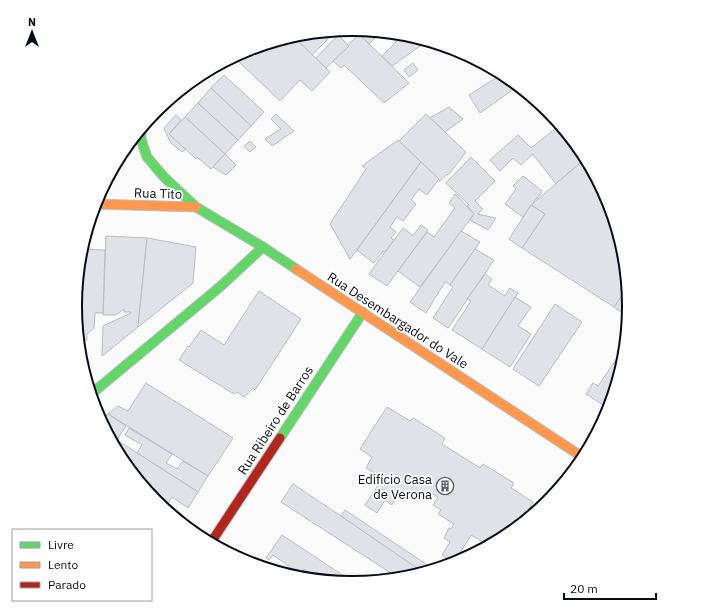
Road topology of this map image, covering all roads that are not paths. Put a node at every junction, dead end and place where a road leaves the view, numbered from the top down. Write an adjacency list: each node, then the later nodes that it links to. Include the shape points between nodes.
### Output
1 (141, 137): 3 (street, Rua Desembargador do Vale, via 147,157)
2 (102, 204): 3 (street, Rua Tito)
3 (196, 207): 4 (street, Rua Desembargador do Vale)
4 (263, 247): 5 (street, Rua Desembargador do Vale); 6 (street, via 221,286)
5 (363, 312): 7 (street, Rua Desembargador do Vale); 8 (street, Rua Ribeiro de Barros)
6 (95, 391)
7 (579, 454)
8 (214, 539)

